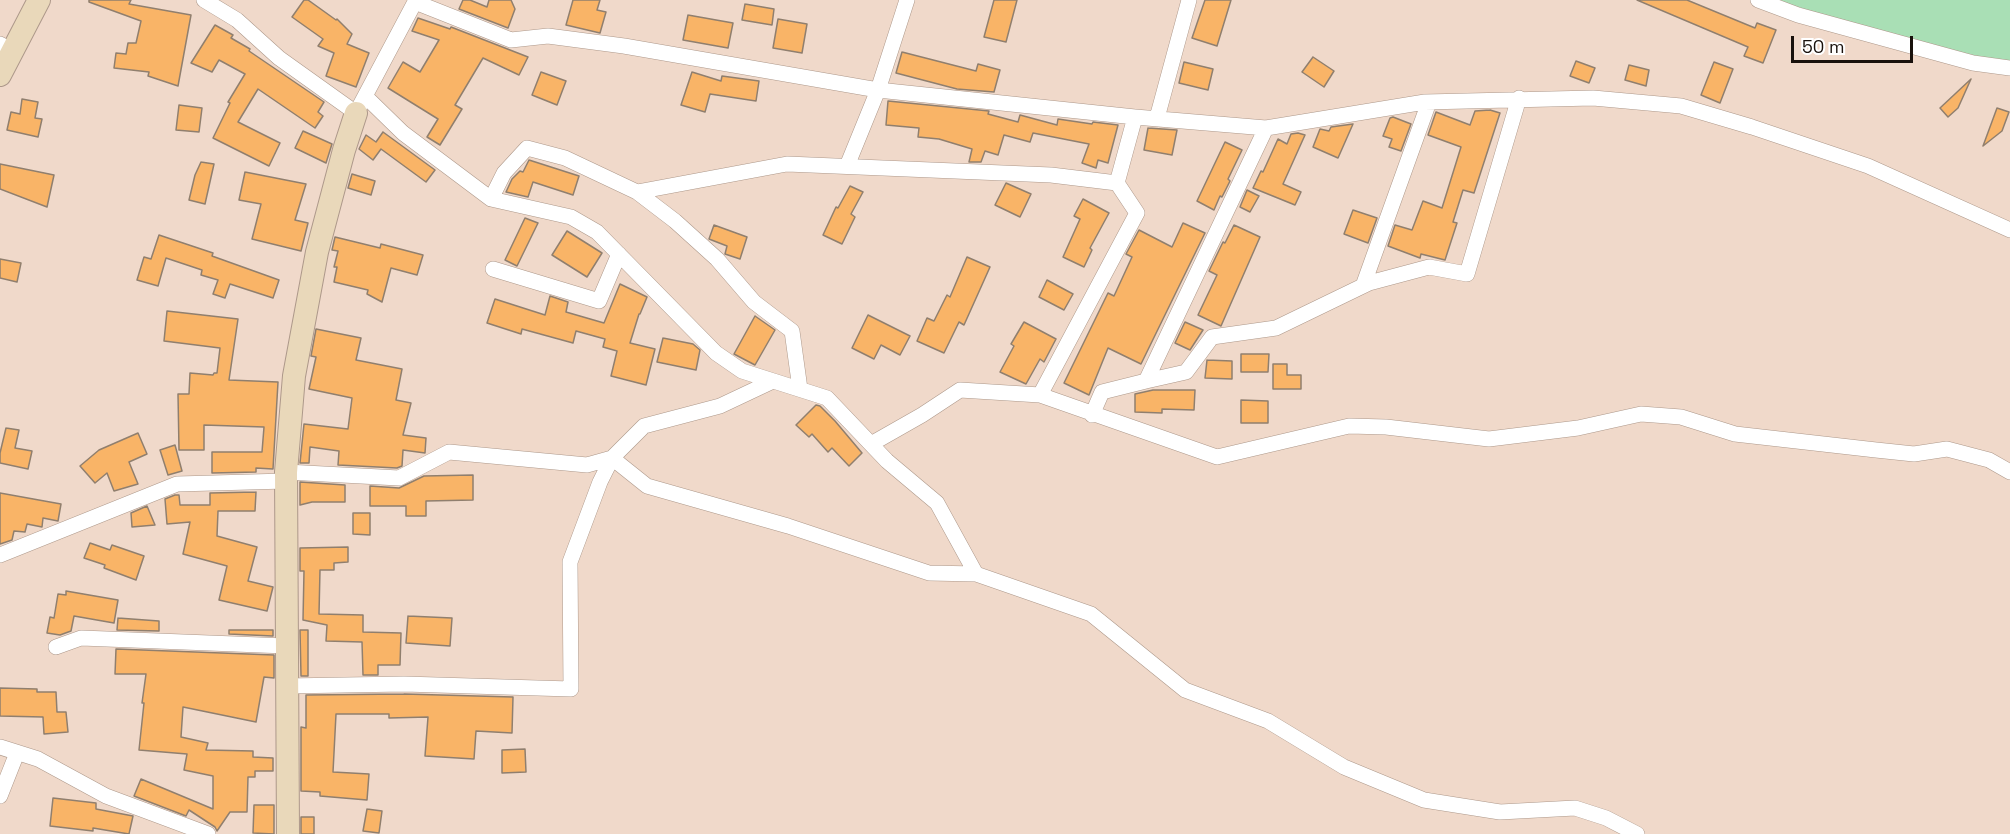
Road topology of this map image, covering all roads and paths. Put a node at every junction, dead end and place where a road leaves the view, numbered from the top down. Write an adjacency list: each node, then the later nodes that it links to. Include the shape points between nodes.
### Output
1 (39, 0): 7 (street)
2 (204, 0): 13 (street, via 237,20 279,58)
3 (907, 0): 10 (street)
4 (1189, 0): 15 (street)
5 (1758, 0): 8 (street, via 1798,15 1973,63)
6 (415, 1): 10 (street, via 511,40 548,36 624,46); 13 (street)
7 (6, 48): 9 (street)
8 (2010, 68)
9 (0, 75)
10 (878, 90): 14 (street); 17 (street)
11 (1519, 98): 12 (street); 21 (street, via 1593,98 1681,106 1868,166); 24 (street, via 1467,274 1429,267)
12 (1429, 102): 16 (street); 24 (street)
13 (361, 105): 20 (street); 33 (street, via 344,150 317,252 294,376)
14 (1135, 117): 15 (street); 18 (street)
15 (1157, 118): 16 (street)
16 (1266, 128): 26 (street)
17 (847, 166): 18 (street); 19 (street, via 787,164)
18 (1117, 183): 28 (street, via 1137,213)
19 (637, 192): 20 (street, via 565,158 527,148 504,173); 27 (street, via 717,259 753,302 792,331)
20 (491, 199): 22 (street, via 572,217 597,232)
21 (2010, 230)
22 (619, 254): 23 (street, via 599,301); 25 (street, via 716,353 742,371)
23 (493, 269)
24 (1363, 286): 26 (street, via 1276,328 1212,337 1185,372)
25 (773, 381): 27 (street); 31 (street, via 720,406 644,426)
26 (1146, 381): 29 (street, via 1102,392)
27 (800, 389): 30 (street, via 827,398)
28 (1040, 395): 29 (street); 30 (street, via 960,390)
29 (1092, 415): 32 (street, via 1217,457 1349,426 1489,439 1578,428 1641,414 1681,417 1735,434 1914,454 1947,449 1989,460)
30 (871, 444): 35 (street, via 937,503)
31 (612, 458): 33 (street, via 587,465 449,452 399,477); 35 (street, via 647,486 788,526 929,573); 38 (street, via 570,562 571,689 404,684)
32 (2010, 472)
33 (286, 477): 34 (street, via 177,484); 36 (street)
34 (0, 555)
35 (976, 574): 44 (street, via 1091,614 1185,690 1268,721 1344,767 1424,800 1500,812 1575,808)
36 (286, 646): 37 (street, via 81,638); 38 (street)
37 (56, 647)
38 (286, 686): 43 (street)
39 (0, 747): 40 (street)
40 (17, 753): 41 (street); 42 (street, via 38,759 106,796)
41 (0, 796)
42 (208, 834)
43 (288, 834)
44 (1637, 834)

